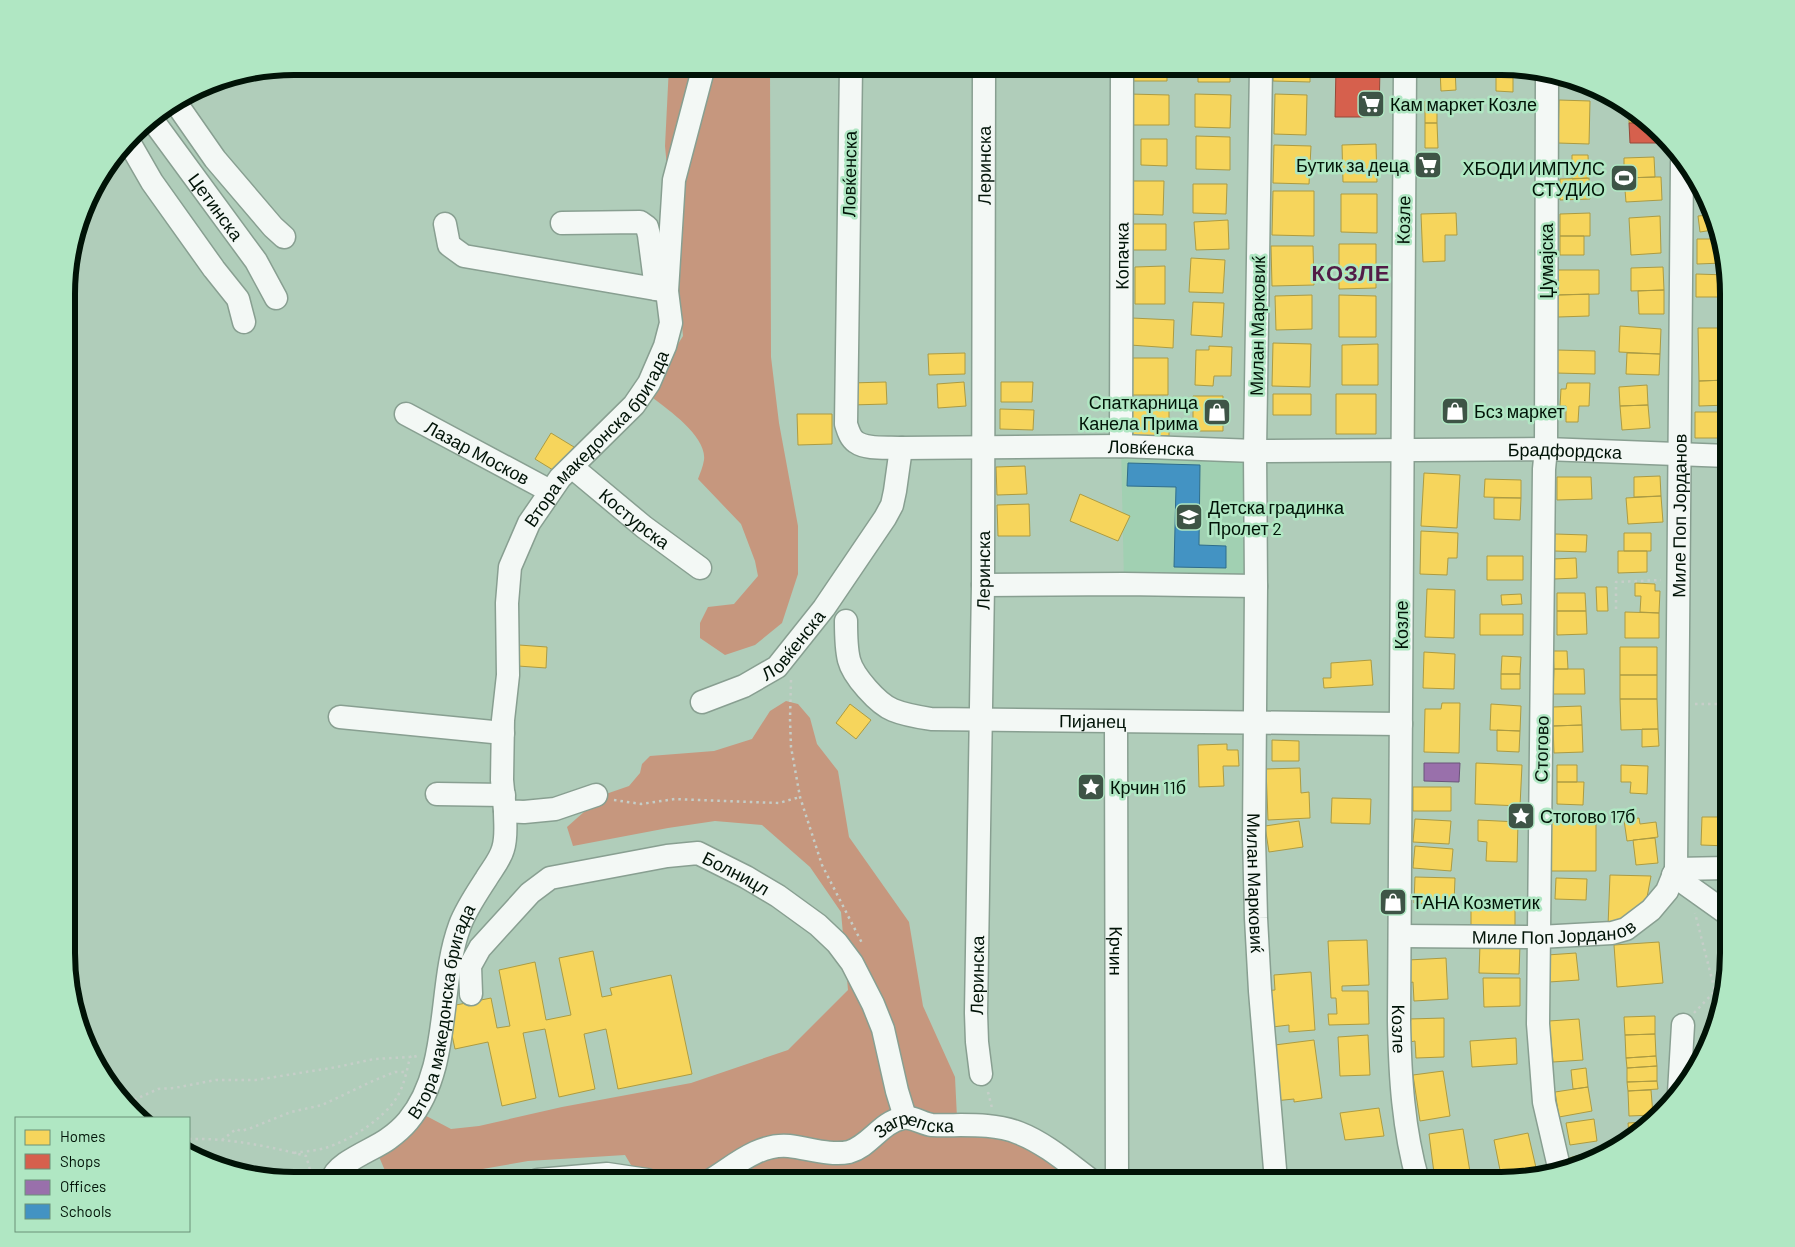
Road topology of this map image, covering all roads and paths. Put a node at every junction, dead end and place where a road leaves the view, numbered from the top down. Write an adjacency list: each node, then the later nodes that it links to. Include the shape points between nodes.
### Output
1 (702, 75): 15 (street, Втора македонска бригада, via 674,180)
2 (850, 75): 20 (street, Ловќенска, via 846,424 856,443)
3 (984, 75): 21 (street, Леринска)
4 (1122, 75): 19 (street, Копачка)
5 (1260, 75): 24 (street, Милан Марковиќ)
6 (1405, 75): 22 (street, Козле)
7 (1547, 80): 23 (street, Џумајска)
8 (179, 108): 14 (street, Цетинска, via 214,159)
9 (156, 124): 16 (street, Цетинска, via 256,261)
10 (132, 147): 17 (street, via 152,182 238,299)
11 (1682, 171): 25 (street, Миле Поп Јорданов)
12 (562, 223): 15 (street, via 640,222 649,235)
13 (445, 224): 15 (street, via 449,244 464,256)
14 (284, 237)
15 (662, 290): 27 (street, Втора македонска бригада, via 670,322 665,346 649,383 634,405)
16 (276, 298)
17 (244, 322)
18 (406, 414): 28 (street, Лазар Москов)
19 (1121, 446): 21 (street, Ловќенска); 24 (street, Ловќенска)
20 (901, 448): 21 (street, Ловќенска); 35 (street, Ловќенска, via 896,491 885,518 824,608)
21 (983, 448): 31 (street, Леринска)
22 (1402, 450): 23 (street, Брадфордска); 24 (street, Ловќенска); 43 (street, Козле)
23 (1546, 450): 25 (street, Брадфордска); 53 (street, Стогово)
24 (1255, 451): 32 (street, Милан Марковиќ)
25 (1679, 455): 26 (street, Брадфордска); 37 (street, Миле Поп Јорданов)
26 (1720, 456)
27 (572, 467): 28 (street, Втора македонска бригада); 29 (street, Костурска, via 644,527)
28 (550, 491): 44 (street, Втора македонска бригада, via 529,522 510,567 508,675)
29 (700, 568)
30 (1667, 580): 33 (path, via 1616,582)
31 (983, 585): 32 (street); 40 (street, Леринска)
32 (1256, 586): 42 (street, Милан Марковиќ)
33 (1616, 609)
34 (846, 621): 40 (street, Пијанец, via 850,662 869,690 890,709 931,719)
35 (792, 648): 36 (street, Ловќенска, via 777,666 744,686); 47 (path, via 790,729)
36 (702, 702)
37 (1678, 704): 38 (path); 50 (street, Миле Поп Јорданов)
38 (1720, 704)
39 (340, 717): 44 (street)
40 (981, 720): 41 (street, Пијанец); 63 (street, Леринска, via 976,1013)
41 (1116, 722): 42 (street, Пијанец); 76 (street, Крчин)
42 (1254, 722): 43 (street, Пијанец); 77 (street, Милан Марковиќ, via 1256,918)
43 (1401, 724): 52 (street, Козле)
44 (503, 733): 48 (street, Втора македонска бригада)
45 (437, 794): 48 (street)
46 (596, 795): 47 (path, via 641,804 675,799 779,803); 48 (street, via 555,809 524,812)
47 (800, 797): 54 (path, via 822,865)
48 (504, 803): 73 (street, Втора македонска бригада, via 503,851 461,924 451,956 435,1063 421,1100 399,1130)
49 (1720, 869): 50 (street)
50 (1679, 877): 51 (street); 53 (street, Миле Поп Јорданов, via 1651,910 1626,929 1612,933); 56 (path)
51 (1720, 908)
52 (1400, 936): 53 (street, Миле Поп Јорданов); 78 (street, Козле, via 1400,1070 1407,1131)
53 (1539, 937): 71 (street, Стогово, via 1540,1059 1544,1102)
54 (865, 948)
55 (1718, 982): 56 (path)
56 (1714, 990): 58 (path); 59 (path)
57 (471, 994): 66 (street, Болницл, via 470,966 480,948 530,893 550,878 698,853 778,896 837,943 852,963 873,1004)
58 (1715, 999)
59 (1683, 1025): 64 (street)
60 (410, 1057): 61 (path, via 415,1056); 62 (path); 65 (path, via 374,1058 256,1080 216,1080 158,1089)
61 (416, 1060)
62 (406, 1072): 69 (path, via 396,1072 322,1105 291,1112 241,1131 236,1129); 70 (path, via 398,1097 375,1122 326,1148)
63 (981, 1074): 67 (path, via 992,1103)
64 (1680, 1079)
65 (133, 1102)
66 (905, 1117): 67 (street, Загрепска, via 929,1124); 74 (street, Загрепска, via 880,1129 859,1148 841,1153 769,1147)
67 (994, 1127): 75 (street, Загрепска, via 1018,1132)
68 (190, 1139): 69 (path)
69 (222, 1140): 70 (path)
70 (294, 1153): 72 (path, via 306,1156)
71 (1558, 1164)
72 (311, 1172)
73 (336, 1172)
74 (724, 1172)
75 (1081, 1172)
76 (1118, 1172)
77 (1275, 1172)
78 (1416, 1172)

